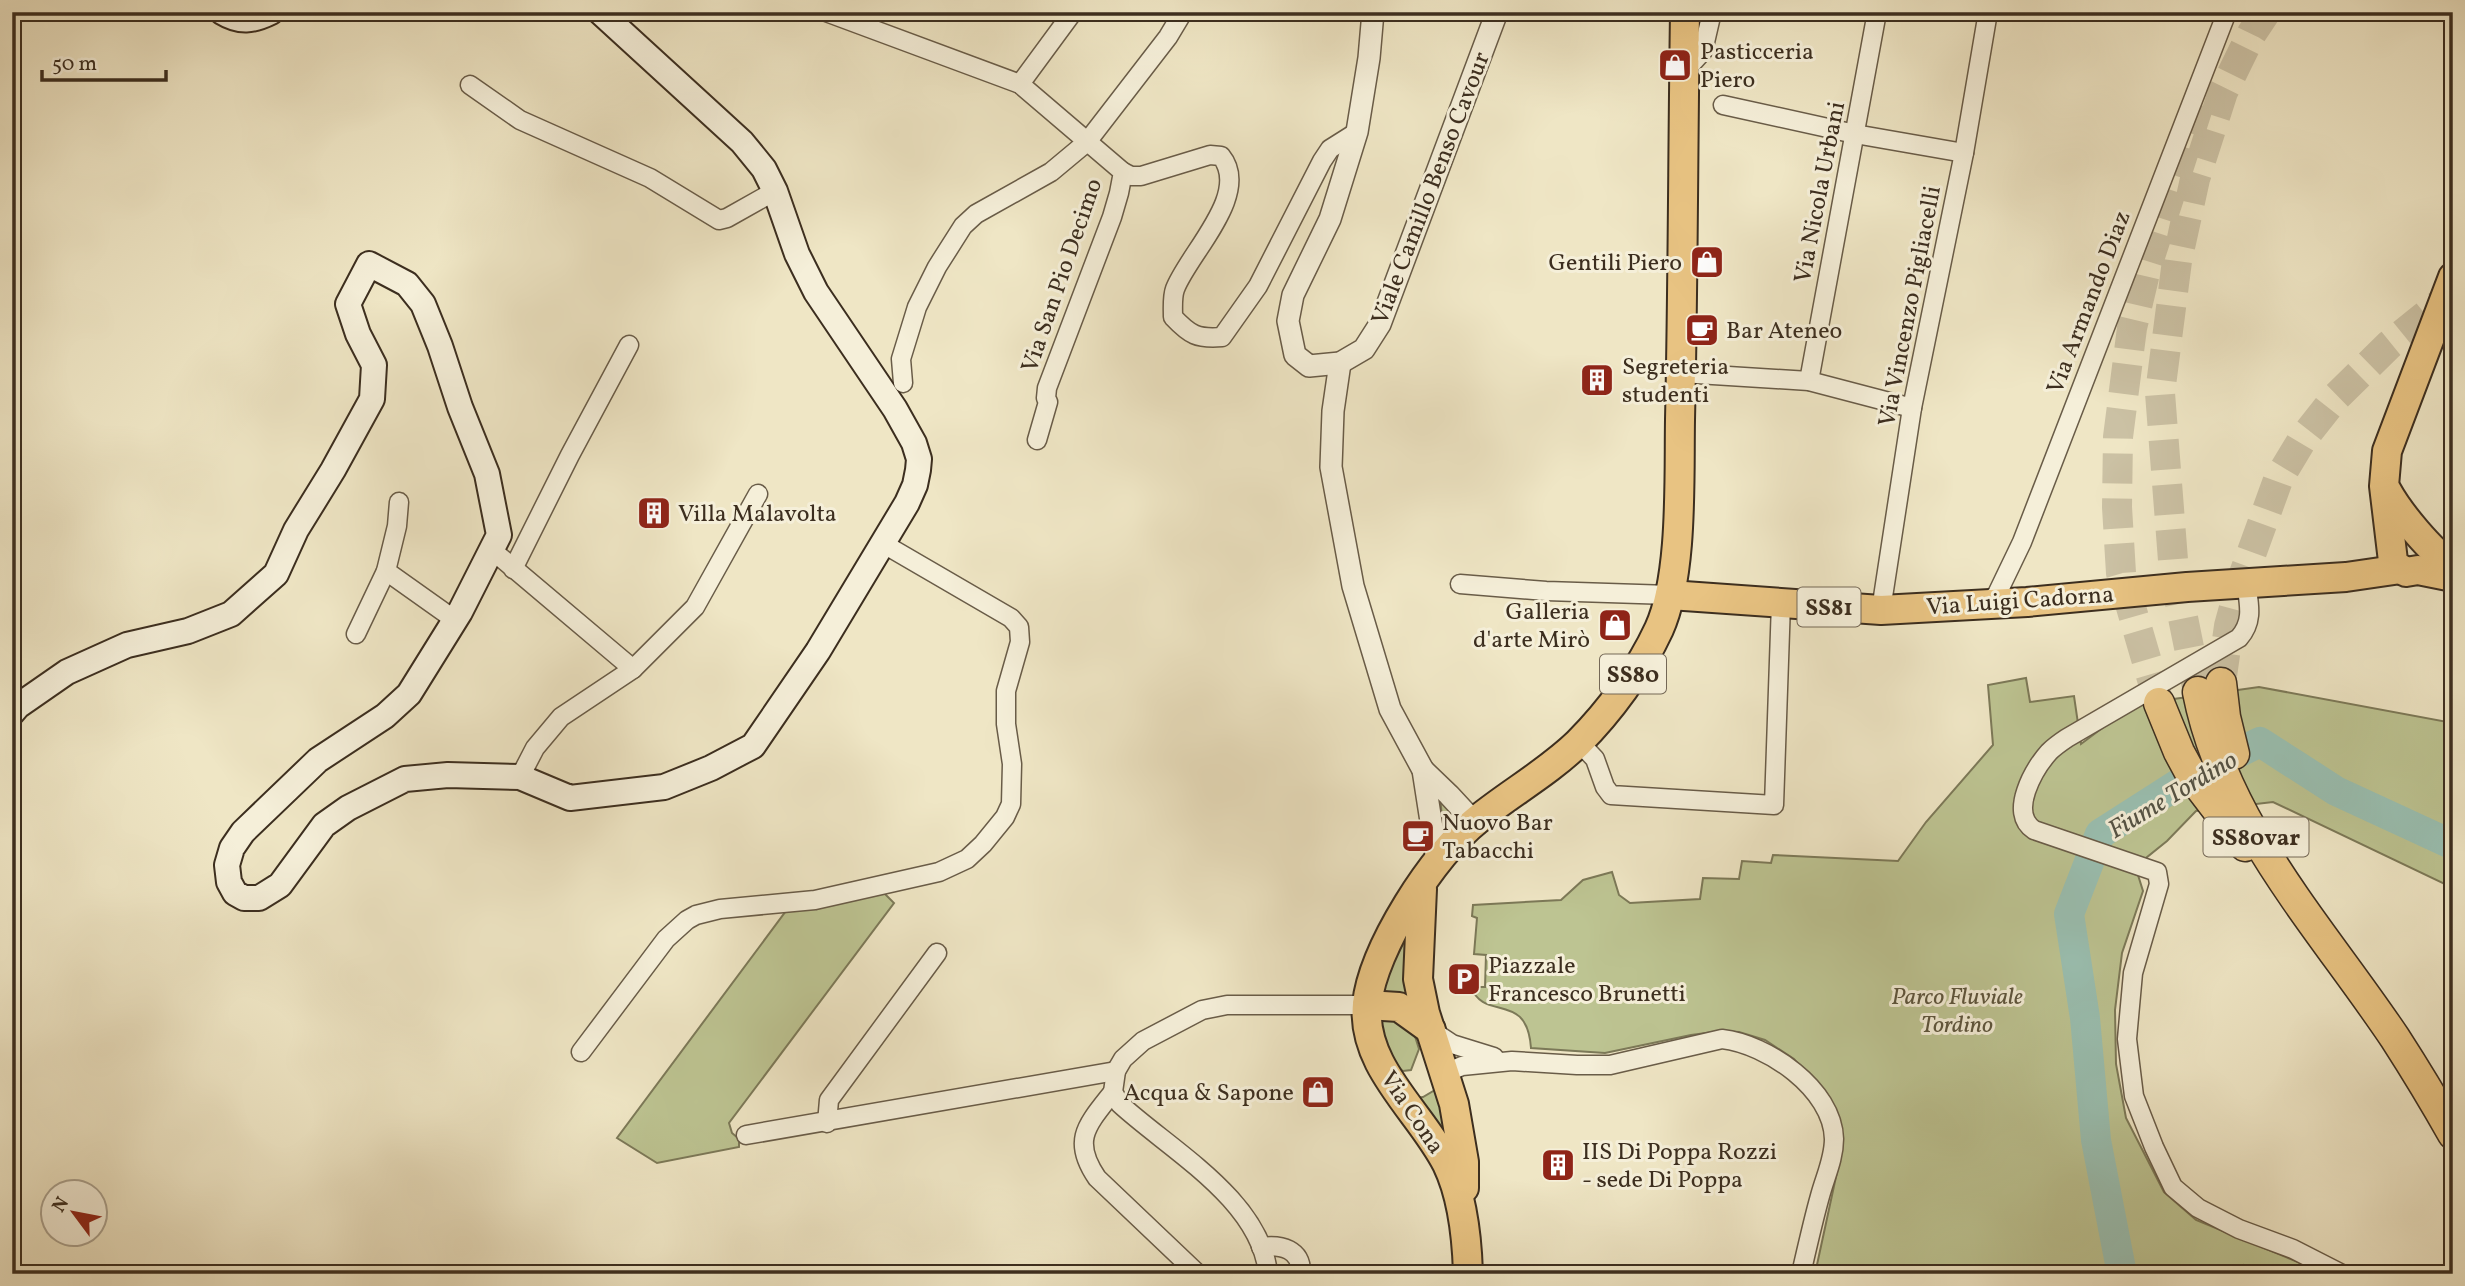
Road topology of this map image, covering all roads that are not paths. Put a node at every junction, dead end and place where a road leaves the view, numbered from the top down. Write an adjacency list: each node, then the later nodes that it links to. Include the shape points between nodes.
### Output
1 (271, 12): 13 (main road, via 256,20)
2 (600, 12): 23 (main road, via 742,142)
3 (826, 12): 15 (street, Via San Pio Decimo)
4 (1073, 12): 15 (street)
5 (1184, 12): 20 (street)
6 (1373, 12): 18 (street)
7 (1497, 12): 26 (street, Viale Camillo Benso Cavour, via 1380,324 1364,349)
8 (1685, 12): 14 (main road, SS80)
9 (1712, 12): 14 (street, via 1703,51)
10 (1877, 12): 19 (street, Via Nicola Urbani)
11 (1988, 12): 21 (street, Via Vincenzo Pigliacelli)
12 (2227, 12): 37 (street, Via Armando Diaz)
13 (230, 15)
14 (1684, 72): 27 (main road, SS80)
15 (1020, 84): 20 (street, Via San Pio Decimo)
16 (470, 85): 23 (street, via 520,120 650,178 719,220)
17 (1723, 105): 19 (street)
18 (1357, 132): 22 (street, via 1330,149 1322,161 1258,286 1222,337 1203,338 1173,317 1174,291 1223,208 1229,181 1227,164 1221,156 1210,155 1141,176); 26 (street, via 1330,219 1293,295 1287,321 1295,355 1309,366)
19 (1855, 134): 21 (street); 28 (street, Via Nicola Urbani)
20 (1087, 142): 22 (street, Via San Pio Decimo); 29 (street, via 1051,172 976,214 964,226 917,307 901,359)
21 (1964, 153): 30 (street, Via Vincenzo Pigliacelli)
22 (1123, 172): 31 (street, Via San Pio Decimo, via 1112,216 1046,388 1048,402)
23 (775, 191): 34 (main road, via 791,241 816,292 907,427 919,459 915,485)
24 (2453, 277): 36 (main road, via 2391,436 2384,471 2384,486)
25 (629, 345): 39 (street)
26 (1340, 363): 56 (street, via 1331,467 1353,586 1390,709)
27 (1681, 373): 28 (street); 44 (main road, SS80)
28 (1809, 381): 30 (street)
29 (903, 383)
30 (1912, 408): 48 (street, Via Vincenzo Pigliacelli)
31 (1037, 440)
32 (758, 494): 51 (street, via 695,607)
33 (399, 502): 40 (street)
34 (882, 543): 57 (main road, via 818,651 753,746 664,787 570,798); 64 (street, via 1012,618 1019,627 1020,642 1006,691 1012,789 1005,817 967,859 939,872 815,901 707,911 687,920 666,939)
35 (492, 550): 39 (street); 49 (main road); 54 (main road, via 499,535 487,474 423,304 407,284 369,264 348,304 374,365 372,399 296,530 276,574 231,614 188,631 127,645 68,672)
36 (2409, 555): 38 (main road); 41 (main road); 42 (main road, Via Luigi Cadorna / SS81, via 2370,574)
37 (2011, 566): 45 (street, via 2014,588); 47 (street, Via Armando Diaz)
38 (2453, 566)
39 (513, 569): 51 (street)
40 (386, 571): 49 (street); 50 (street)
41 (2453, 577)
42 (2246, 583): 45 (main road, Via Luigi Cadorna / SS81); 75 (street, via 2249,627 2239,638 2067,738 2037,771 2023,815 2034,830 2157,872 2159,884 2133,972 2127,1039 2134,1096 2174,1187 2198,1208)
43 (1460, 584): 44 (street)
44 (1670, 596): 46 (main road, Via Luigi Cadorna / SS81); 55 (main road, SS80, via 1641,661)
45 (2027, 602): 47 (main road, Via Luigi Cadorna / SS81)
46 (1781, 603): 48 (main road, Via Luigi Cadorna / SS81); 55 (street, via 1774,805 1611,795 1595,759)
47 (1988, 604): 48 (main road, Via Luigi Cadorna / SS81)
48 (1881, 610)
49 (455, 620): 57 (main road, via 409,694 318,760 243,832 227,865 229,883 244,898 259,898 280,885 324,825 405,779)
50 (356, 634)
51 (633, 669): 57 (street, via 561,717 535,748)
52 (2211, 696): 60 (highway, via 2242,781)
53 (2162, 710): 60 (highway, via 2179,752 2215,809)
54 (12, 713)
55 (1579, 742): 58 (main road, SS80)
56 (1423, 770): 58 (street); 59 (street)
57 (520, 777)
58 (1474, 822): 59 (main road, SS80)
59 (1430, 872): 62 (main road, SS80, via 1390,938 1374,972); 63 (main road, SS80, via 1418,979)
60 (2311, 919): 71 (highway, via 2396,1039)
61 (937, 953): 70 (street, via 829,1100)
62 (1367, 1005): 63 (main road, via 1399,1007); 66 (street, via 1227,1005 1202,1010 1143,1041 1122,1059); 68 (main road, Via Cona / SS80, via 1372,1042)
63 (1431, 1030): 65 (street, via 1452,1044); 67 (main road, Via Cona / SS80)
64 (581, 1052)
65 (1511, 1061): 67 (street, via 1462,1066); 80 (street, via 1610,1065 1722,1039 1741,1041 1780,1060 1821,1103 1834,1136)
66 (1116, 1071): 69 (street); 70 (street)
67 (1443, 1074): 68 (main road); 73 (main road, Via Cona / SS80, via 1460,1132)
68 (1394, 1086): 73 (main road, Via Cona / SS80, via 1447,1163)
69 (1113, 1092): 74 (street, via 1146,1128 1228,1196); 76 (street, via 1085,1135 1086,1162 1097,1178)
70 (827, 1123): 72 (street)
71 (2453, 1134)
72 (746, 1135)
73 (1463, 1219): 79 (main road, Via Cona / SS80)
74 (1261, 1247): 77 (street); 78 (street, via 1275,1245 1292,1251)
75 (2340, 1273)
76 (1198, 1274)
77 (1268, 1274)
78 (1301, 1274)
79 (1468, 1274)
80 (1801, 1274)

